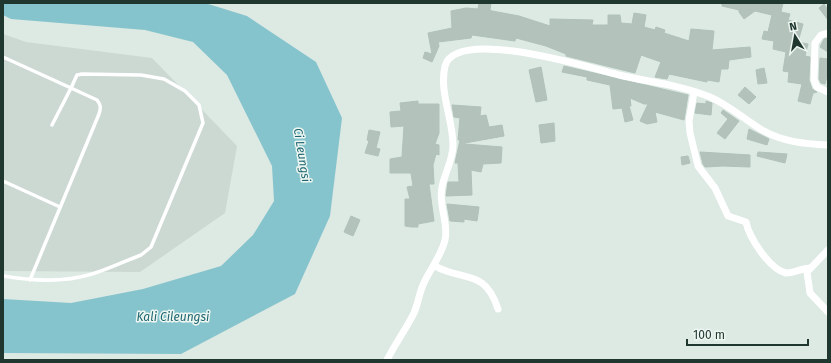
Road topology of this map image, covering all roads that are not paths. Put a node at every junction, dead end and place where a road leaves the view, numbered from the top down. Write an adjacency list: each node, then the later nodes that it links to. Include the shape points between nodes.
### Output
1 (828, 33): 5 (street, via 821,35 815,42 814,80 817,87)
2 (3, 58): 3 (lane)
3 (71, 88): 6 (lane); 9 (lane, via 97,100 101,108); 14 (lane, via 77,75 82,74 141,75 164,79 185,91 199,105 203,123 151,247 141,255 91,274 65,280)
4 (694, 92): 7 (street, via 710,97 780,138 803,144); 11 (street, via 553,57 512,50 460,52 451,56 446,64 444,80 453,150 442,187 441,201 446,239); 12 (street, via 688,121 698,166 715,188 728,216 746,222 748,234 774,266 786,273)
5 (828, 92)
6 (52, 125)
7 (828, 145)
8 (3, 181): 9 (lane)
9 (60, 207): 14 (lane)
10 (828, 250): 12 (street)
11 (435, 266): 15 (street, via 446,272 470,276 478,281 491,292); 17 (street, via 422,286 413,315)
12 (810, 268): 16 (street, via 807,272 810,293)
13 (3, 276): 14 (lane)
14 (30, 280)
15 (498, 309)
16 (828, 312)
17 (387, 360)

